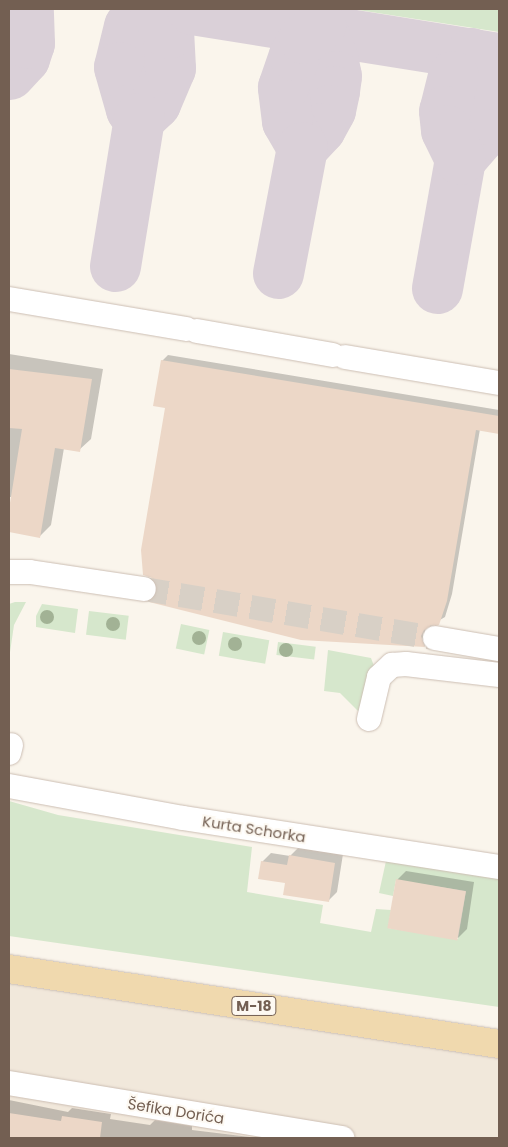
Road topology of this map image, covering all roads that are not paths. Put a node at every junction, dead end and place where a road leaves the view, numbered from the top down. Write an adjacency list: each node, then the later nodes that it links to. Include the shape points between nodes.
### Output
1 (9, 299): 2 (street)
2 (499, 383)
3 (9, 572): 4 (street, via 30,572)
4 (144, 589)
5 (435, 638): 6 (street)
6 (499, 649)
7 (499, 675): 8 (street, via 392,665 379,677)
8 (369, 720)
9 (9, 786): 10 (street, Kurta Schorka, via 183,818)
10 (499, 867)
11 (9, 969): 12 (main road, M-18)
12 (499, 1044)
13 (9, 1083): 14 (street, Šefika Dorića)
14 (343, 1138)

